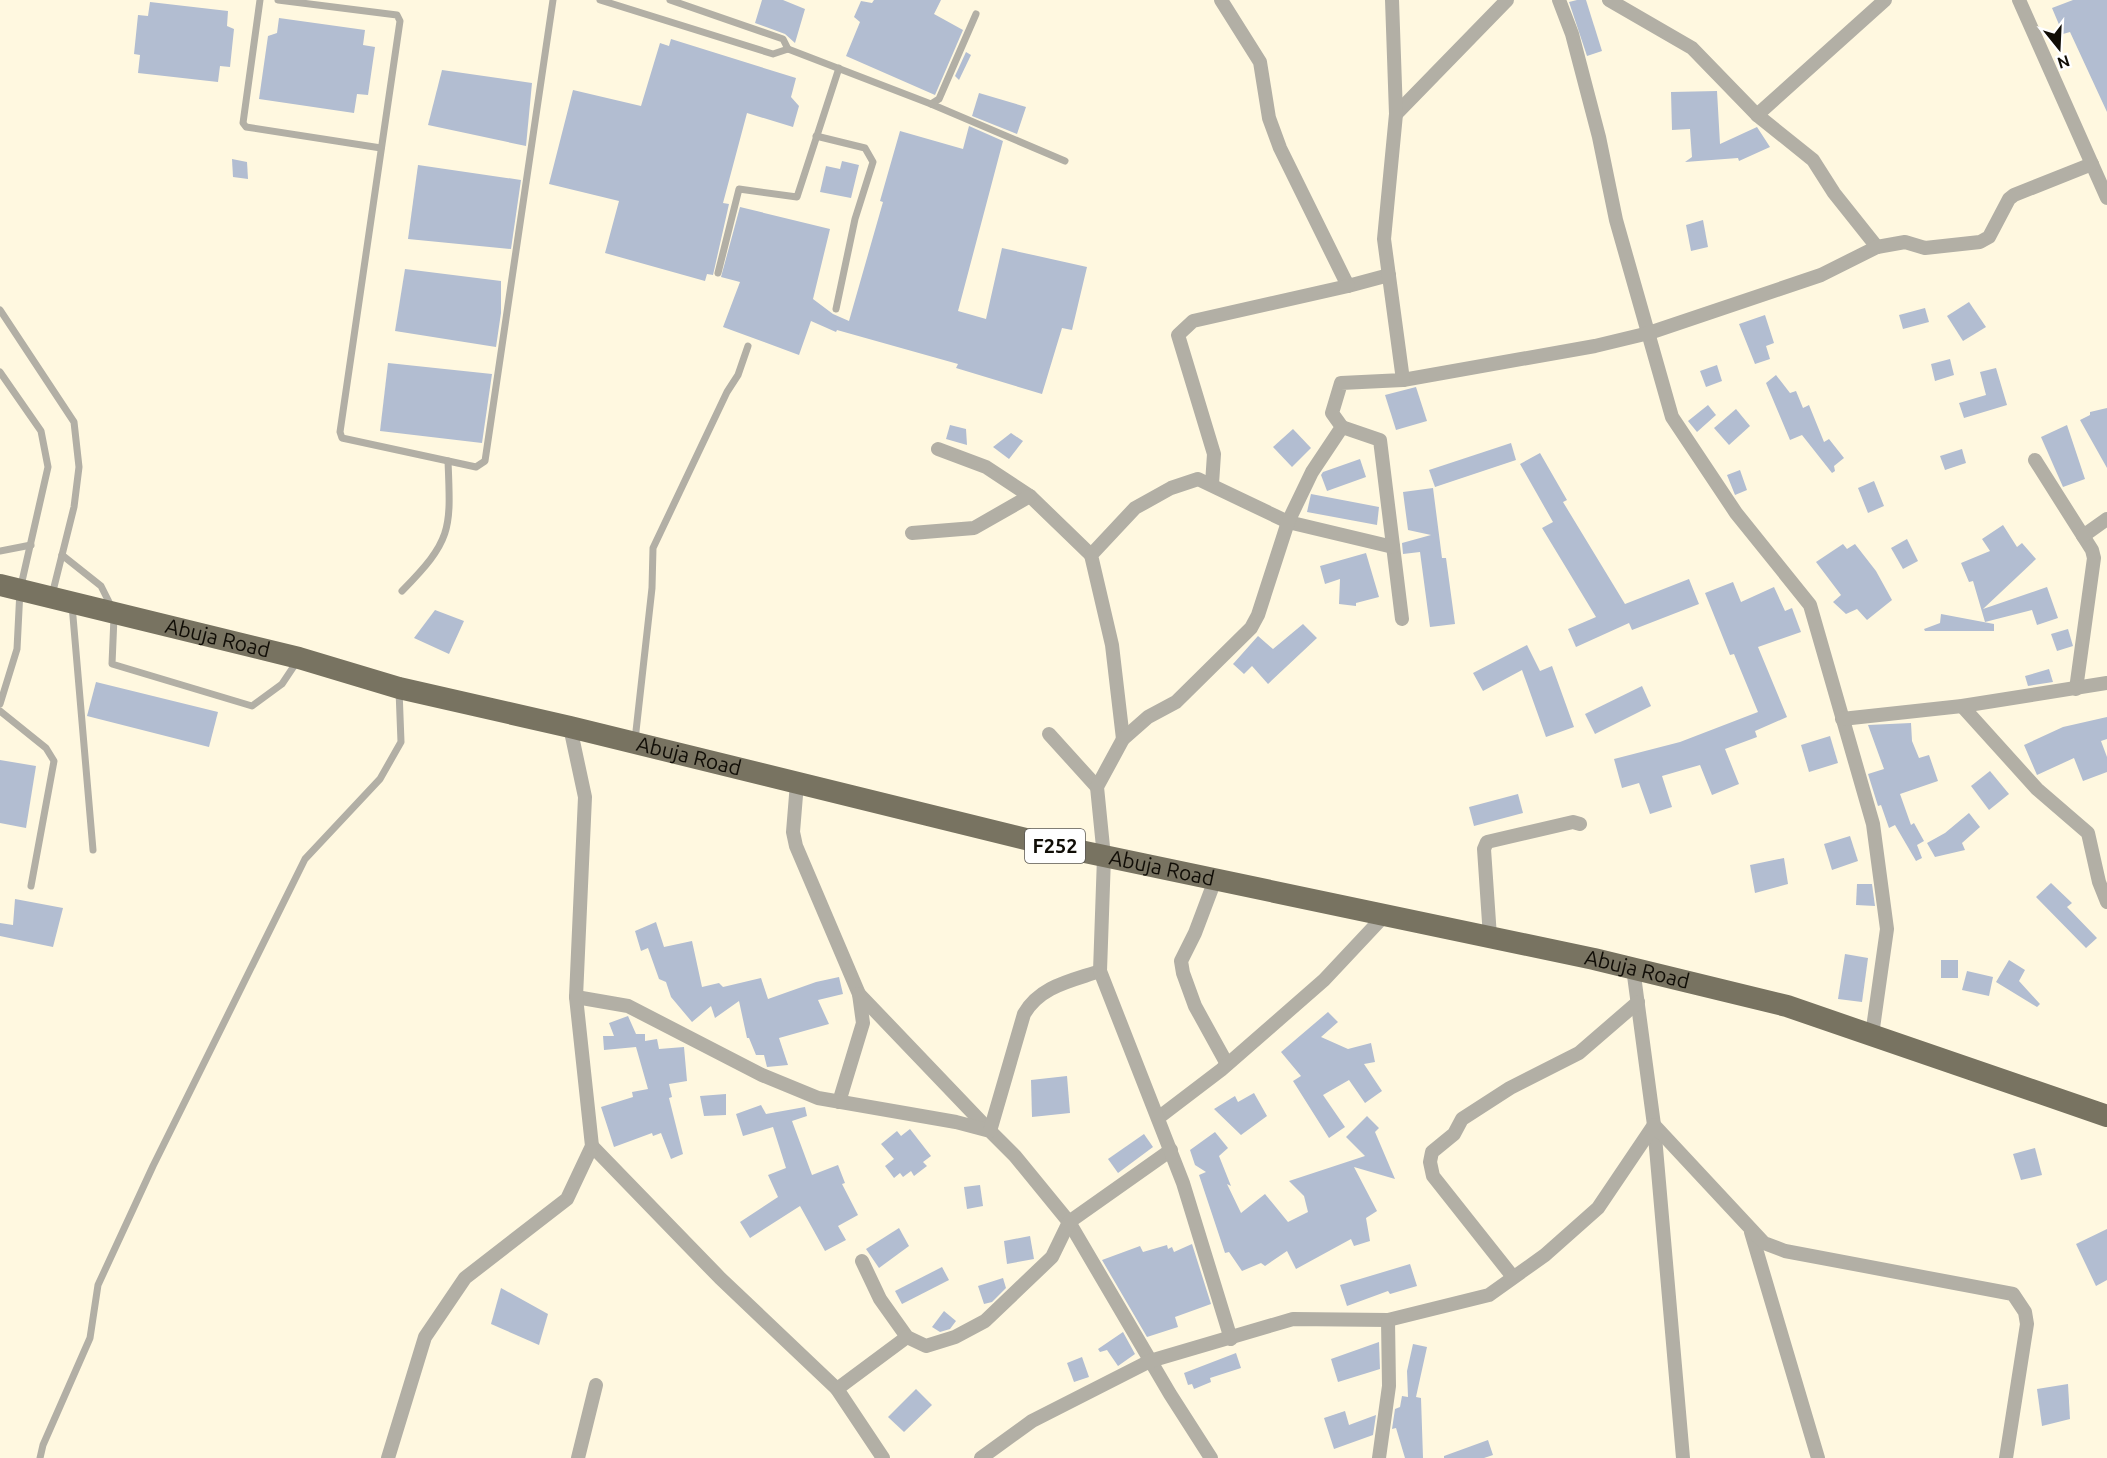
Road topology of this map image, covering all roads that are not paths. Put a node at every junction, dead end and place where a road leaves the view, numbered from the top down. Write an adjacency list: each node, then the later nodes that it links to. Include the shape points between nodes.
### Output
1 (260, 0): 20 (lane, via 243,123 246,127)
2 (278, 0): 20 (lane, via 397,15)
3 (553, 0): 37 (lane, via 485,461 476,467)
4 (600, 0): 14 (lane, via 774,54)
5 (670, 0): 14 (lane, via 783,39)
6 (1221, 0): 27 (street, via 1260,62 1276,138)
7 (1392, 0): 17 (street)
8 (1508, 0): 17 (street)
9 (1559, 0): 30 (street, via 1572,34 1616,220)
10 (1609, 0): 18 (street, via 1692,48)
11 (1885, 0): 18 (street)
12 (2019, 0): 22 (street)
13 (976, 14): 16 (lane, via 939,99)
14 (788, 49): 15 (lane)
15 (838, 68): 16 (lane); 19 (lane)
16 (931, 104): 21 (lane)
17 (1396, 114): 26 (street, via 1384,239)
18 (1757, 115): 24 (street, via 1814,160 1834,194)
19 (816, 136): 25 (lane, via 797,197 739,189); 28 (lane, via 864,148 873,162 855,219)
20 (381, 148): 37 (lane, via 340,432 346,440)
21 (1065, 161)
22 (2092, 164): 23 (street); 24 (street, via 2014,195 1989,237 1980,242 1925,248 1905,242)
23 (2107, 198)
24 (1877, 247): 30 (street, via 1821,275)
25 (718, 273)
26 (1389, 275): 27 (street); 33 (street)
27 (1348, 286): 38 (street, via 1193,321 1178,334 1214,454)
28 (836, 309)
29 (0, 310): 47 (lane, via 74,422 79,467)
30 (1649, 333): 33 (street); 61 (street, via 1678,429 1736,513 1810,605)
31 (748, 345): 65 (lane, via 738,375 653,548)
32 (0, 372): 44 (lane, via 41,430 48,467)
33 (1403, 380): 34 (street, via 1341,383 1332,413)
34 (1342, 427): 41 (street, via 1312,472); 45 (street, via 1380,440)
35 (938, 449): 39 (street, via 986,467)
36 (2035, 460): 43 (street)
37 (448, 461): 50 (lane, via 450,513 446,535 430,563)
38 (1212, 484): 41 (street); 48 (street, via 1198,479 1135,508)
39 (1030, 496): 42 (street, via 974,528); 48 (street)
40 (2107, 519): 43 (street)
41 (1288, 522): 45 (street); 64 (street, via 1251,628 1176,702 1149,717)
42 (912, 533)
43 (2083, 536): 57 (street, via 2094,558)
44 (31, 545): 46 (lane); 49 (lane)
45 (1393, 547): 53 (street)
46 (0, 551)
47 (62, 555): 51 (lane); 52 (lane, via 101,586)
48 (1091, 555): 64 (street, via 1112,645)
49 (10, 588): 51 (main road, Abuja Road / F252); 58 (lane, via 17,649)
50 (402, 591)
51 (61, 600): 52 (main road, Abuja Road / F252); 69 (lane)
52 (114, 613): 54 (main road, Abuja Road / F252); 54 (lane, via 112,664 252,706 282,684)
53 (1402, 619)
54 (299, 658): 56 (main road, Abuja Road / F252)
55 (2107, 683): 57 (street)
56 (399, 688): 62 (main road, Abuja Road / F252); 100 (lane, via 400,742 381,779 305,859 263,942 98,1285 90,1338)
57 (2076, 689): 59 (street)
58 (0, 704)
59 (1962, 706): 61 (street); 73 (street, via 2037,789 2088,834 2098,882)
60 (0, 711): 72 (lane, via 46,748 54,760)
61 (1842, 719): 81 (street, via 1873,825 1887,929)
62 (570, 727): 65 (main road, Abuja Road / F252); 79 (street, via 585,797)
63 (1049, 734): 67 (street)
64 (1123, 739): 67 (street)
65 (635, 743): 66 (main road, Abuja Road / F252)
66 (797, 783): 70 (main road, Abuja Road / F252); 78 (street, via 793,832 796,846)
67 (1097, 787): 70 (street)
68 (1580, 824): 75 (street, via 1573,822 1487,842 1484,849)
69 (93, 850)
70 (1104, 857): 71 (main road, Abuja Road / F252); 77 (street)
71 (1215, 880): 74 (main road, Abuja Road / F252); 82 (street, via 1181,961 1195,1006)
72 (31, 886)
73 (2107, 902)
74 (1385, 915): 75 (main road, Abuja Road / F252); 82 (street, via 1324,980)
75 (1490, 937): 76 (main road, Abuja Road / F252)
76 (1633, 968): 80 (street); 81 (main road, Abuja Road / F252, via 1786,1006)
77 (1100, 971): 85 (street); 87 (street, via 1033,999 1024,1014)
78 (859, 994): 83 (street, via 863,1023); 87 (street)
79 (576, 997): 83 (street, via 628,1006 762,1075 818,1098); 88 (street)
80 (1638, 1002): 86 (street); 93 (street, via 1579,1053 1509,1088 1462,1119 1454,1134 1432,1152 1433,1176)
81 (1872, 1035): 84 (main road, Abuja Road / F252)
82 (1227, 1064): 85 (street)
83 (839, 1102): 87 (street)
84 (2107, 1116)
85 (1158, 1118): 89 (street)
86 (1654, 1125): 91 (street); 93 (street, via 1598,1208 1545,1256); 107 (street)
87 (990, 1131): 90 (street)
88 (592, 1146): 99 (street, via 720,1278); 101 (street, via 567,1199 465,1278 425,1337)
89 (1171, 1150): 90 (street); 96 (street)
90 (1069, 1222): 95 (street, via 1052,1257 985,1321 956,1337 926,1346); 97 (street)
91 (1752, 1232): 108 (street); 109 (street, via 1764,1243 1785,1251 2013,1294 2025,1312 2026,1324)
92 (862, 1262): 95 (street, via 880,1299)
93 (1514, 1277): 94 (street, via 1489,1294)
94 (1388, 1320): 96 (street, via 1293,1319); 106 (street, via 1389,1386)
95 (907, 1337): 99 (street)
96 (1231, 1339): 97 (street)
97 (1150, 1361): 104 (street, via 1032,1421); 105 (street)
98 (596, 1385): 102 (street)
99 (837, 1389): 103 (street)
100 (40, 1458)
101 (388, 1458)
102 (578, 1458)
103 (883, 1458)
104 (981, 1458)
105 (1211, 1458)
106 (1379, 1458)
107 (1683, 1458)
108 (1818, 1458)
109 (2006, 1458)

